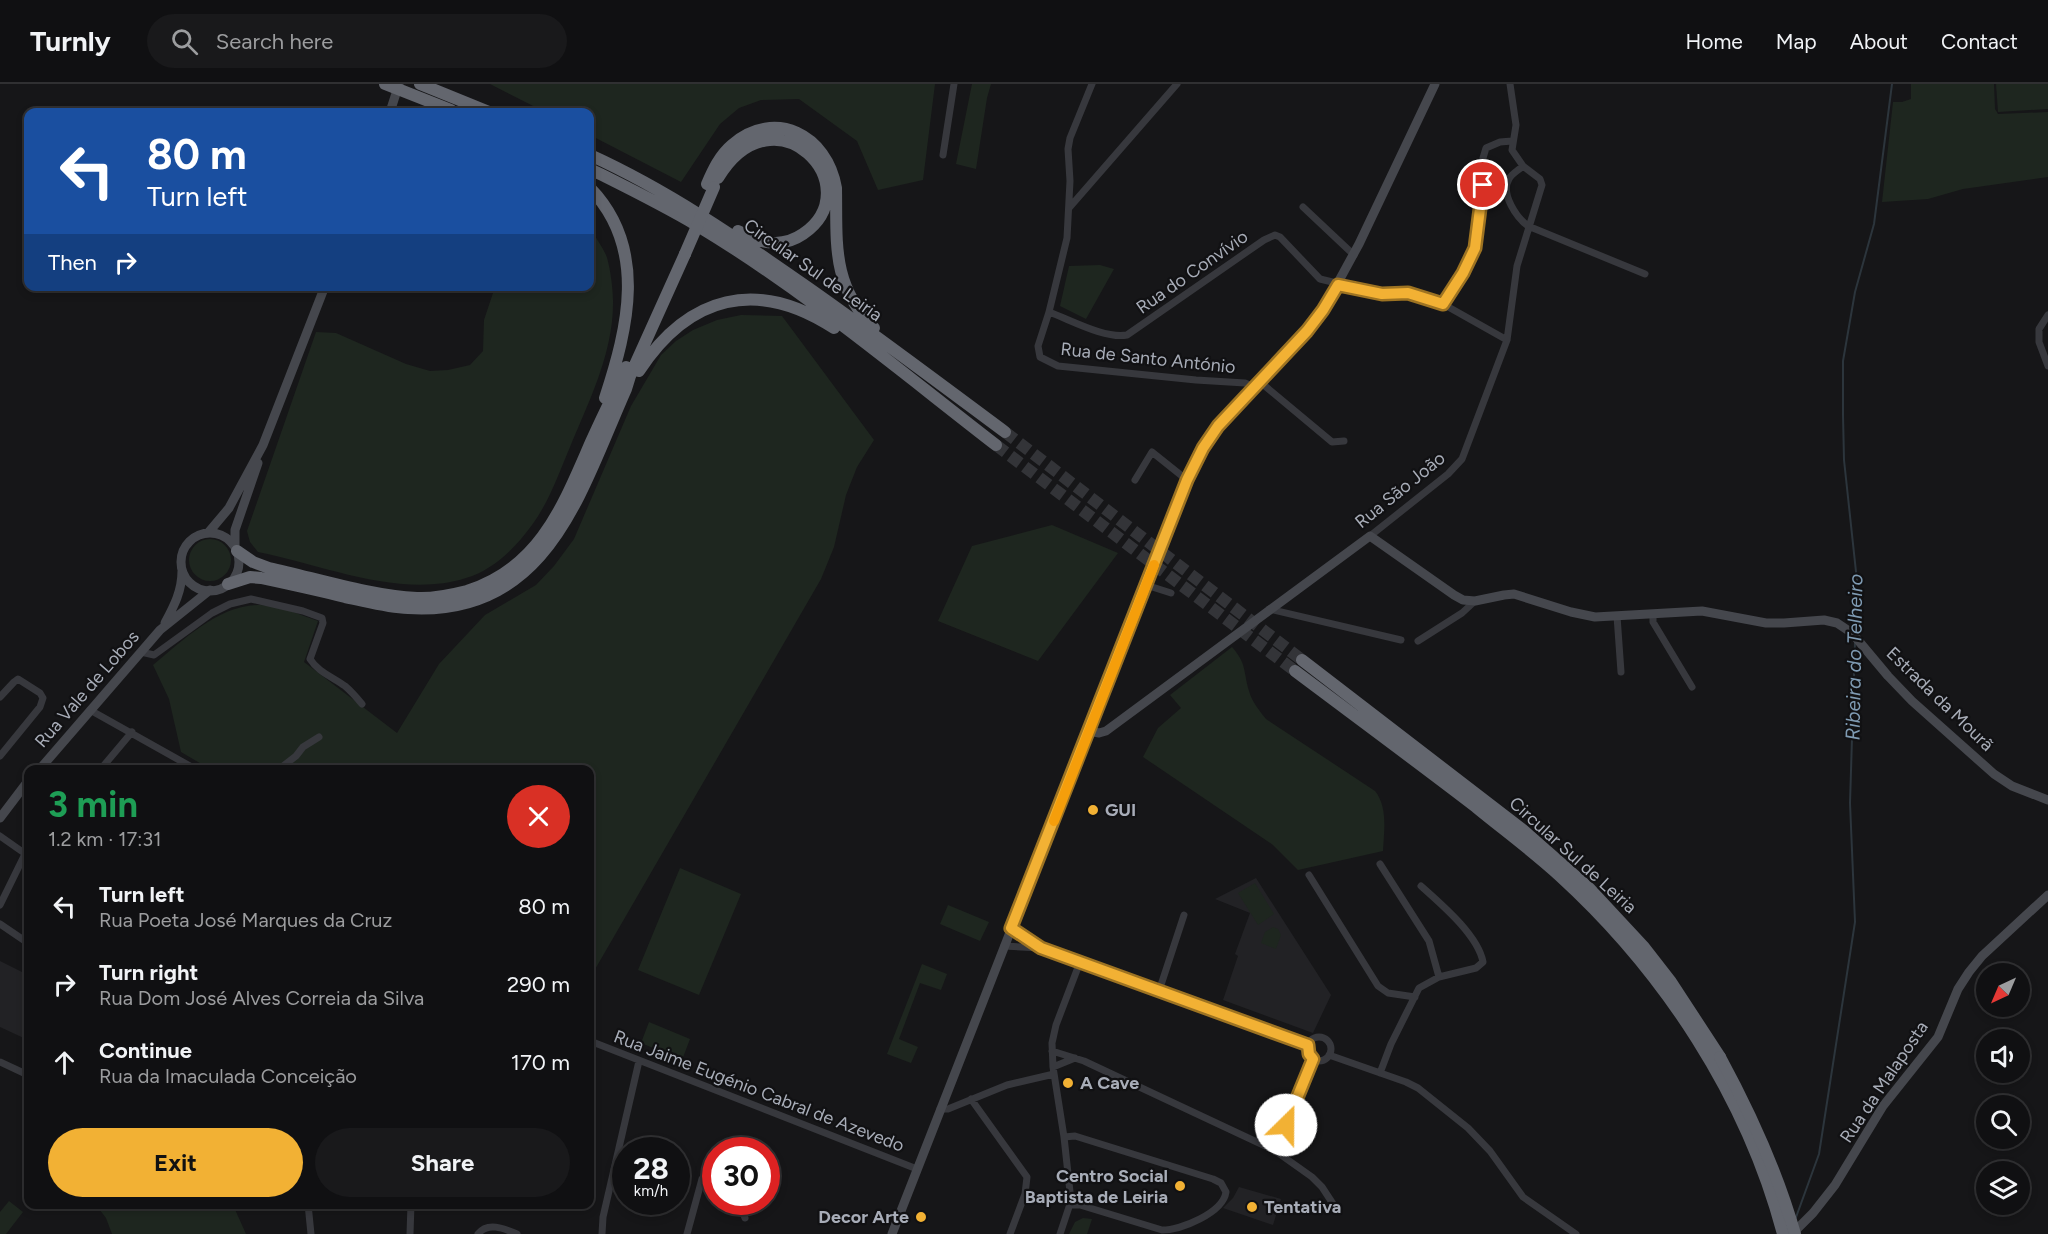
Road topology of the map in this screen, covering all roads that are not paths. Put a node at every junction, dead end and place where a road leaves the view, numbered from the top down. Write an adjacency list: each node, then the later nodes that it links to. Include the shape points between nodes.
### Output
1 (385, 84): 10 (highway, bridge)
2 (399, 84): 9 (main road)
3 (420, 84): 10 (highway)
4 (954, 84): 12 (street)
5 (1092, 84): 19 (street, via 1070,138)
6 (1177, 84): 19 (street)
7 (1435, 84): 23 (main road)
8 (1510, 84): 11 (street, Rua São João, via 1516,125)
9 (391, 108)
10 (455, 108)
11 (1512, 141): 14 (street, Rua São João, via 1512,150); 27 (street, via 1486,148 1475,248)
12 (943, 155)
13 (594, 157): 20 (highway, Circular Sul de Leiria)
14 (1523, 166): 21 (street, Rua São João, via 1542,185); 21 (street, via 1510,177 1507,191 1518,218)
15 (594, 171): 31 (highway, Circular Sul de Leiria, via 730,246)
16 (710, 186): 20 (highway, via 744,146 780,138 813,155 826,182 822,212 812,227 784,243 757,241); 22 (highway, bridge); 32 (highway, via 726,151 748,134 784,129 803,135 814,144 825,155 834,178 838,265 845,286 866,320)
17 (594, 194): 37 (highway, via 616,228 629,282 624,333)
18 (1303, 207): 23 (street)
19 (1069, 208): 28 (street, via 1067,238)
20 (710, 220): 32 (highway, Circular Sul de Leiria)
21 (1528, 226): 24 (street); 30 (street, Rua São João, via 1517,266)
22 (681, 253): 35 (highway); 37 (highway)
23 (1354, 255): 25 (main road)
24 (1646, 274)
25 (1338, 285): 27 (street, via 1382,294 1408,293); 28 (street, Rua do Convívio, via 1320,279 1275,235 1126,335 1106,334); 34 (main road, via 1307,331)
26 (323, 291): 39 (main road)
27 (1443, 304): 30 (street)
28 (1049, 312): 34 (street, Rua de Santo António, via 1038,346 1040,357 1058,366)
29 (2048, 315): 33 (street, via 2039,328 2039,342)
30 (1507, 340): 44 (street, Rua São João, via 1462,459)
31 (869, 347): 35 (highway, via 792,306 761,299 727,302 695,314 670,331); 40 (highway, Circular Sul de Leiria)
32 (913, 363): 36 (highway, Circular Sul de Leiria)
33 (2048, 366)
34 (1256, 384): 38 (street, via 1332,442); 42 (main road, via 1210,436)
35 (626, 389): 47 (highway, via 555,539 525,572 491,594 446,607 407,608 261,578)
36 (1005, 432)
37 (595, 434): 45 (highway, via 559,511 536,546 498,578 471,589 433,598 396,596 270,568 253,562)
38 (1344, 441)
39 (263, 445): 43 (main road, via 229,508); 45 (main road, via 236,530)
40 (996, 445)
41 (1135, 480): 42 (street, via 1152,452)
42 (1187, 480): 48 (main road)
43 (208, 533): 45 (main road, via 223,536); 46 (main road, via 185,547)
44 (1370, 536): 51 (main road, via 1462,600); 52 (main road, Rua São João)
45 (236, 549): 47 (main road, via 239,565)
46 (182, 566): 49 (main road, via 189,581); 55 (main road, via 177,600)
47 (228, 584): 49 (main road)
48 (1146, 585): 50 (street); 66 (main road)
49 (210, 590): 55 (main road)
50 (1171, 593)
51 (1475, 601): 54 (main road, Estrada da Mourã, via 1514,594 1581,615); 57 (street)
52 (1269, 609): 56 (street); 66 (main road, Rua São João, via 1106,731)
53 (1653, 614): 54 (main road, Estrada da Mourã); 61 (street, via 1653,622); 74 (main road, Estrada da Mourã, via 1707,611 1766,623 1837,623 1860,641 1898,687 1994,774 2019,790)
54 (1617, 616): 60 (street)
55 (160, 630): 58 (main road, Rua Vale de Lobos)
56 (1401, 640)
57 (1418, 641)
58 (141, 651): 63 (street, via 154,655 230,604 251,599 271,603 322,618 310,659 346,686); 64 (main road, Rua Vale de Lobos)
59 (1298, 666): 100 (highway, Circular Sul de Leiria, via 1523,830 1590,890 1664,973 1686,1004)
60 (1621, 672)
61 (1692, 687)
62 (0, 698): 68 (street, via 18,679 43,698)
63 (362, 704)
64 (90, 710): 65 (street); 69 (main road, Rua Vale de Lobos)
65 (132, 732): 70 (street); 71 (street)
66 (1089, 732): 86 (main road)
67 (319, 737): 72 (street)
68 (0, 756)
69 (43, 765)
70 (104, 765)
71 (187, 765)
72 (284, 765)
73 (24, 793): 75 (main road)
74 (2048, 800)
75 (0, 818)
76 (0, 836): 77 (street)
77 (24, 853)
78 (24, 861): 83 (street)
79 (1380, 864): 91 (street, via 1430,941)
80 (1309, 875): 93 (street, via 1378,986 1388,993)
81 (1421, 886): 91 (street, via 1460,923 1483,962)
82 (2048, 895): 129 (main road, Rua da Malaposta, via 1969,972 1938,1037 1883,1106 1835,1185)
83 (0, 905)
84 (1184, 915): 92 (street)
85 (3, 926): 87 (street)
86 (1011, 928): 88 (main road); 89 (street)
87 (24, 939)
88 (1004, 946): 89 (street); 107 (main road)
89 (1041, 948): 90 (street)
90 (1080, 962): 92 (street); 96 (street, via 1056,1025)
91 (1439, 977): 93 (street, via 1419,988)
92 (1159, 991): 95 (street)
93 (1415, 997): 105 (street)
94 (594, 1043): 101 (street, Rua Jaime Eugénio Cabral de Azevedo)
95 (1308, 1045): 97 (street, via 1312,1039 1324,1038 1329,1043); 99 (street)
96 (1052, 1051): 98 (street); 103 (street)
97 (1329, 1054): 99 (street, via 1320,1060); 105 (street)
98 (1075, 1058): 103 (street); 109 (street)
99 (1313, 1059): 109 (street)
100 (1715, 1059): 128 (highway, Circular Sul de Leiria); 129 (highway, Circular Sul de Leiria, bridge, via 1755,1124)
101 (639, 1060): 110 (street, Rua Jaime Eugénio Cabral de Azevedo); 122 (street)
102 (0, 1062): 104 (street)
103 (1053, 1070): 106 (street); 108 (street)
104 (24, 1073)
105 (1380, 1073): 127 (street, via 1418,1088 1468,1128 1523,1197)
106 (971, 1099): 107 (street); 125 (street, via 1027,1178 1026,1194)
107 (940, 1109): 110 (main road)
108 (1064, 1137): 112 (street); 112 (street, via 1075,1136 1213,1179 1225,1188 1226,1196 1214,1209 1173,1230)
109 (1274, 1150): 115 (street, via 1317,1182)
110 (917, 1169): 124 (main road)
111 (702, 1179): 123 (street)
112 (1070, 1204): 126 (street)
113 (308, 1209): 118 (street)
114 (411, 1209): 119 (street)
115 (1337, 1210)
116 (745, 1215): 117 (street)
117 (746, 1218)
118 (310, 1234)
119 (410, 1234)
120 (478, 1234): 121 (street, via 490,1227)
121 (517, 1234)
122 (602, 1234)
123 (687, 1234)
124 (892, 1234)
125 (1010, 1234)
126 (1060, 1234)
127 (1576, 1234)
128 (1783, 1234)
129 (1794, 1234)

